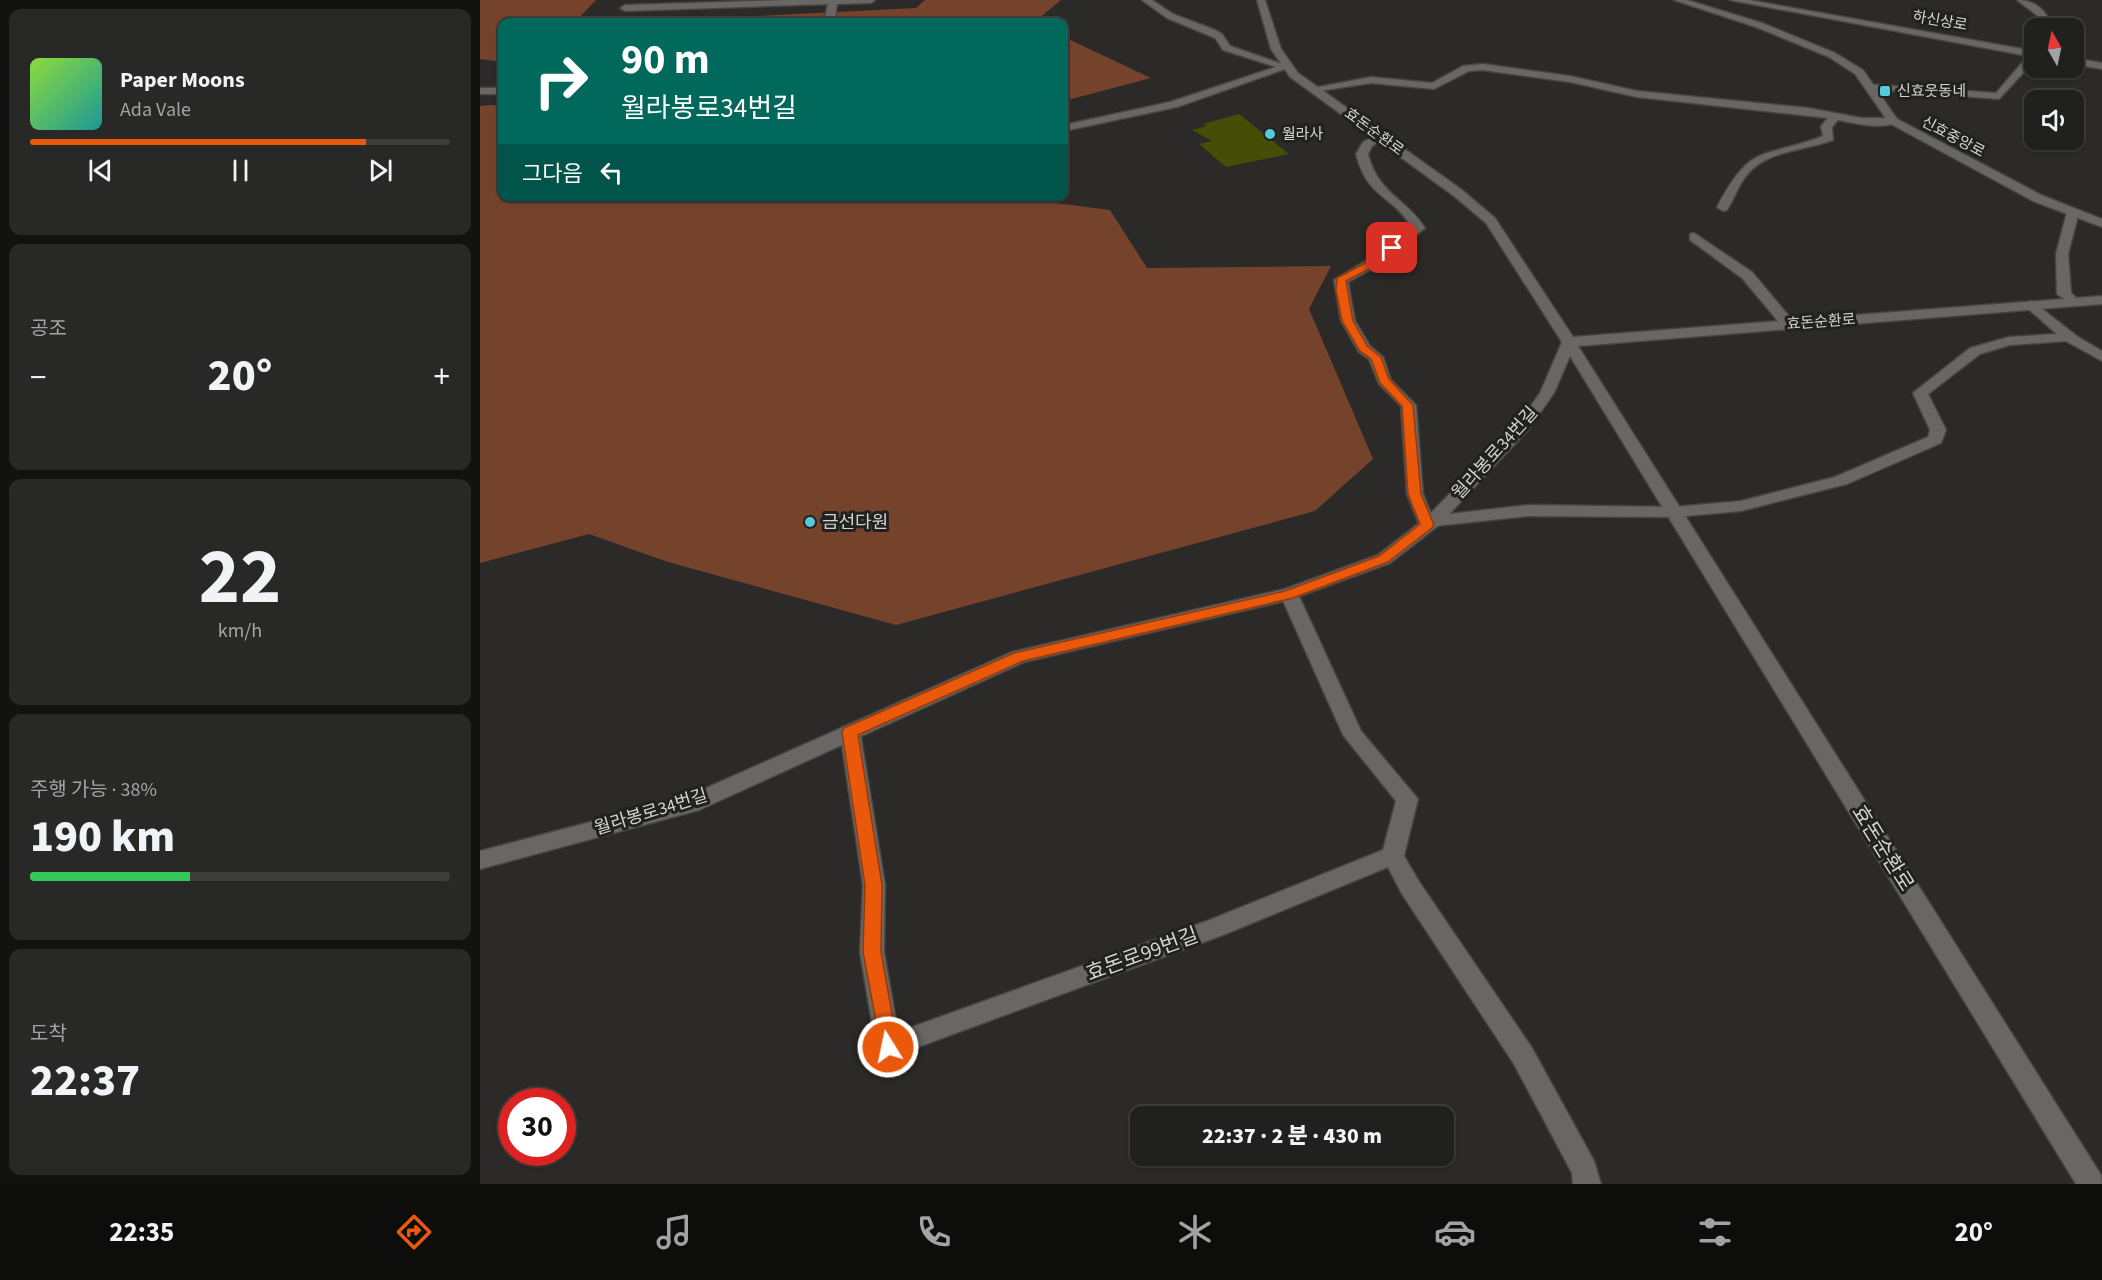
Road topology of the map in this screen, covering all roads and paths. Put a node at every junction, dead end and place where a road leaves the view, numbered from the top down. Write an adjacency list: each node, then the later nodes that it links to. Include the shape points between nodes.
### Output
1 (871, 0): 7 (street)
2 (1146, 0): 16 (street, via 1170,16 1212,32 1226,48)
3 (1261, 0): 16 (street, 효돈순환로, via 1271,40)
4 (1678, 0): 18 (street, 신효중앙로, via 1759,25 1832,55 1860,72)
5 (1734, 0): 12 (street, 하신상로)
6 (2021, 0): 10 (street, via 2034,6)
7 (833, 2): 8 (street); 9 (street)
8 (625, 8)
9 (830, 18)
10 (2044, 18)
11 (2024, 49): 12 (street)
12 (2020, 51): 13 (street, 하신상로)
13 (2024, 52)
14 (2084, 63): 15 (street)
15 (2102, 66)
16 (1286, 67): 19 (street, 효돈순환로); 24 (street, via 1173,105)
17 (2024, 67): 18 (street, via 1999,96)
18 (1869, 86): 23 (street, 신효중앙로)
19 (1313, 89): 22 (street, via 1371,80 1434,86 1467,68 1484,67 1570,79 1637,94); 25 (street, 효돈순환로)
20 (480, 91): 21 (street)
21 (498, 91)
22 (1835, 117): 23 (street); 26 (street, via 1826,126 1828,138 1755,162 1743,172)
23 (1893, 121): 27 (street, 신효중앙로, via 2027,193)
24 (1068, 127)
25 (1381, 137): 35 (street, 효돈순환로, via 1491,221); 38 (street, via 1367,144 1362,154 1368,176 1419,228 1374,262 1341,280 1341,290 1348,321 1364,349 1376,357 1384,381 1408,405 1414,494)
26 (1723, 207)
27 (2073, 212): 28 (street, 신효중앙로); 31 (street, via 2062,254 2064,294)
28 (2102, 224)
29 (1694, 237): 33 (street, via 1747,275)
30 (2102, 300): 31 (street, 효돈순환로)
31 (2074, 302): 32 (street, 효돈순환로)
32 (2032, 305): 33 (street, 효돈순환로); 34 (street)
33 (1788, 324): 35 (street, 효돈순환로)
34 (2069, 337): 36 (street); 37 (street, via 2009,341 1975,351 1920,393 1938,430 1935,440 1908,454 1848,477 1761,502)
35 (1569, 342): 37 (street, 효돈순환로); 38 (street, 월라봉로34번길, via 1547,393 1523,427)
36 (2102, 357)
37 (1675, 512): 38 (street, via 1542,510); 44 (street, 효돈순환로)
38 (1430, 523): 39 (street, 월라봉로34번길, via 1384,559)
39 (1289, 594): 40 (street, 월라봉로34번길, via 1019,657); 41 (street, via 1353,735 1407,799)
40 (850, 732): 41 (street, 효돈로99번길, via 874,885 872,952 888,1047 1215,928); 42 (street, 월라봉로34번길, via 691,804)
41 (1393, 856): 43 (street, via 1522,1056 1585,1170)
42 (480, 860)
43 (1587, 1184)
44 (2091, 1184)

